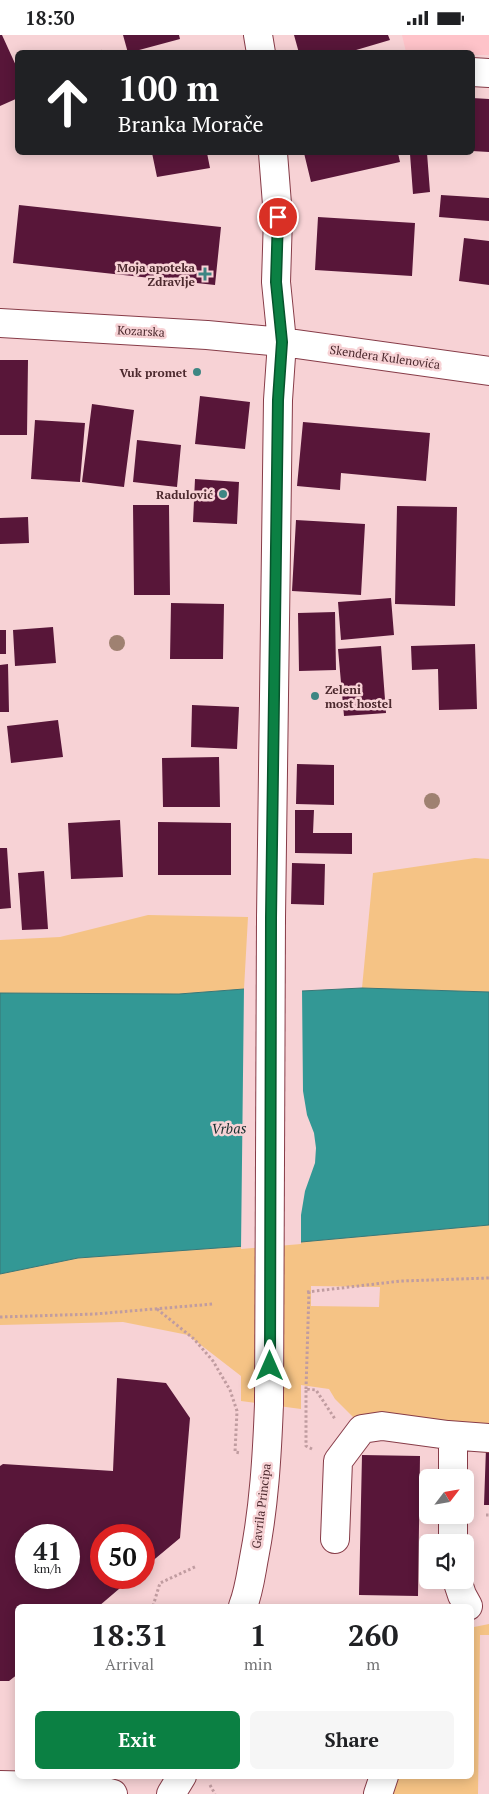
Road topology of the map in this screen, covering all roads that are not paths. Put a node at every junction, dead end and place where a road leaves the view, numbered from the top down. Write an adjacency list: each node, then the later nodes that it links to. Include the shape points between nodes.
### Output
1 (258, 35): 2 (main road)
2 (260, 50)
3 (475, 72): 4 (main road)
4 (489, 73)
5 (273, 155): 7 (main road, Gavrila Principa, via 278,217 276,282)
6 (0, 323): 7 (main road, Kozarska)
7 (282, 342): 8 (main road, Skendera Kulenovića); 14 (main road, Gavrila Principa, bridge, via 278,400 271,918 269,1405 259,1531)
8 (489, 371)
9 (448, 1435): 10 (main road); 11 (main road, via 453,1444); 12 (main road, via 382,1425 362,1429 338,1461)
10 (489, 1437)
11 (453, 1469)
12 (335, 1539)
13 (462, 1589): 15 (main road)
14 (244, 1604)
15 (471, 1604)
16 (180, 1779): 20 (main road)
17 (383, 1779): 21 (main road)
18 (0, 1785): 19 (main road, via 88,1787)
19 (113, 1794)
20 (171, 1794)
21 (378, 1794)

